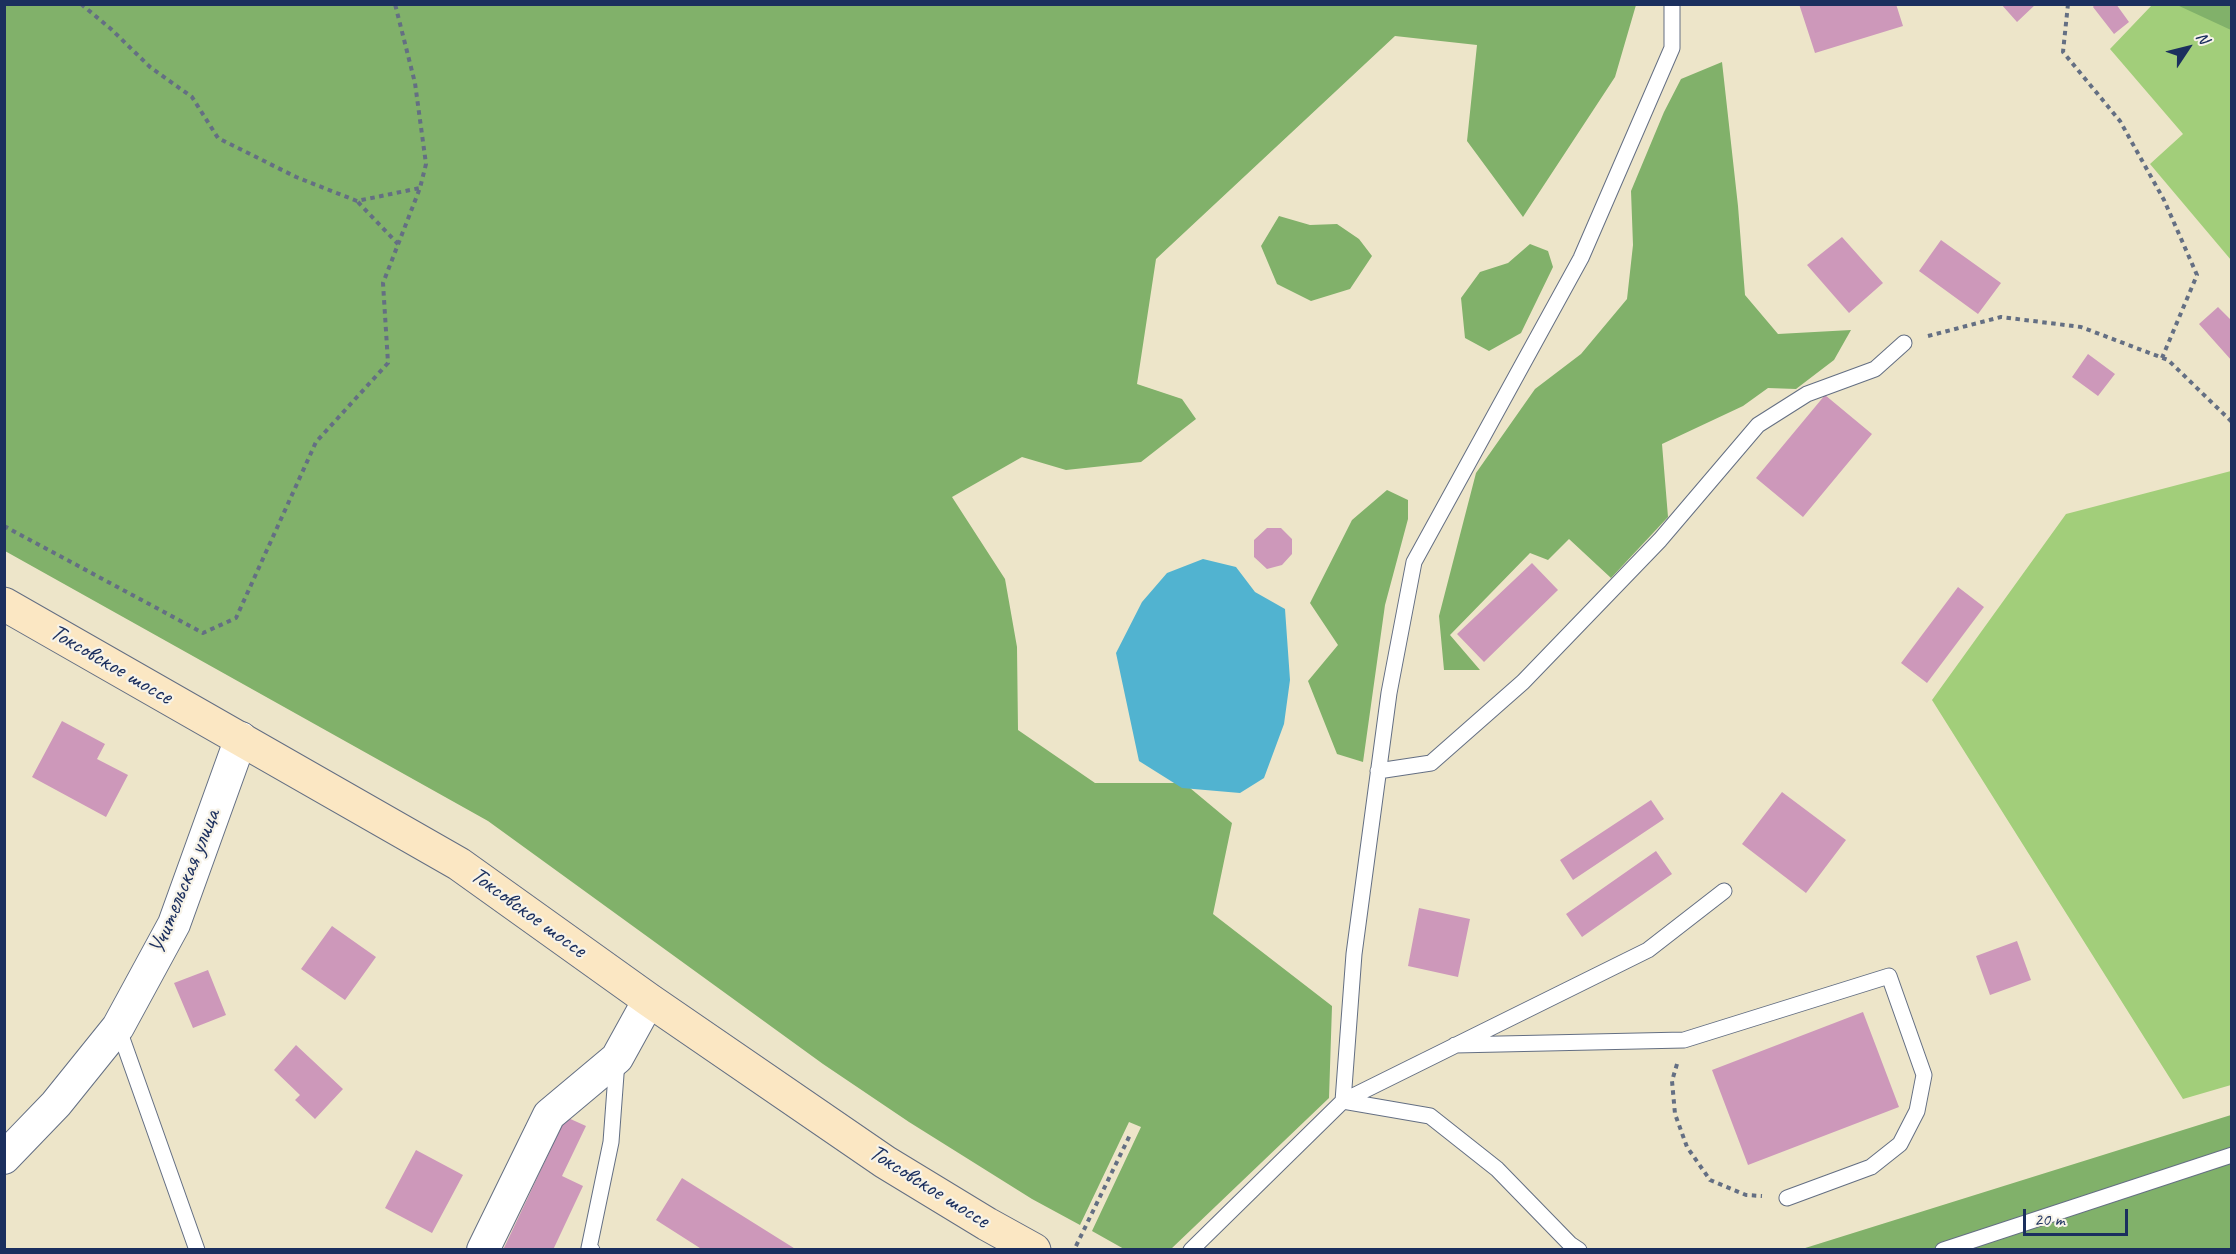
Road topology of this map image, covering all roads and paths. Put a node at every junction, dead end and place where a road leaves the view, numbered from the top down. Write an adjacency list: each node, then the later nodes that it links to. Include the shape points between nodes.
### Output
1 (81, 4): 6 (path, via 150,67 192,97 218,138)
2 (395, 4): 5 (path, via 415,83 426,164)
3 (1672, 4): 14 (lane, via 1672,48 1581,258 1414,562)
4 (2068, 4): 9 (path, via 2063,52 2120,121 2164,200 2197,275)
5 (420, 188): 6 (path); 7 (path)
6 (357, 201): 7 (path)
7 (398, 244): 11 (path, via 383,284 388,363 316,442 236,618 203,633)
8 (1904, 343): 9 (path, via 2001,317 2081,327); 14 (lane, via 1875,369 1807,394 1758,425 1660,540 1523,682 1431,763)
9 (2162, 358): 10 (path)
10 (2232, 422)
11 (4, 526)
12 (4, 604): 13 (main road, Токсовское шоссе)
13 (241, 738): 16 (main road, Токсовское шоссе, via 459,864); 17 (street, Учительская улица, via 174,924)
14 (1378, 771): 21 (lane, via 1354,954)
15 (1724, 891): 19 (lane, via 1648,950)
16 (649, 1000): 20 (street); 30 (main road, Токсовское шоссе, via 903,1174)
17 (118, 1027): 24 (street, Учительская улица, via 56,1104); 27 (lane)
18 (1684, 1040): 19 (lane); 25 (path, via 1672,1081 1675,1114 1687,1147 1710,1180 1746,1195); 25 (lane, via 1888,976 1924,1075 1917,1112 1900,1144 1870,1167)
19 (1455, 1045): 21 (lane)
20 (617, 1058): 28 (street, via 549,1115); 29 (lane, via 611,1142 589,1248)
21 (1343, 1101): 31 (lane); 32 (lane, via 1430,1116 1497,1169)
22 (1130, 1135): 26 (path)
23 (2232, 1155): 33 (lane)
24 (4, 1158)
25 (1787, 1198)
26 (1076, 1246)
27 (197, 1250)
28 (483, 1250)
29 (592, 1250)
30 (1034, 1250)
31 (1191, 1250)
32 (1579, 1250)
33 (1943, 1250)

